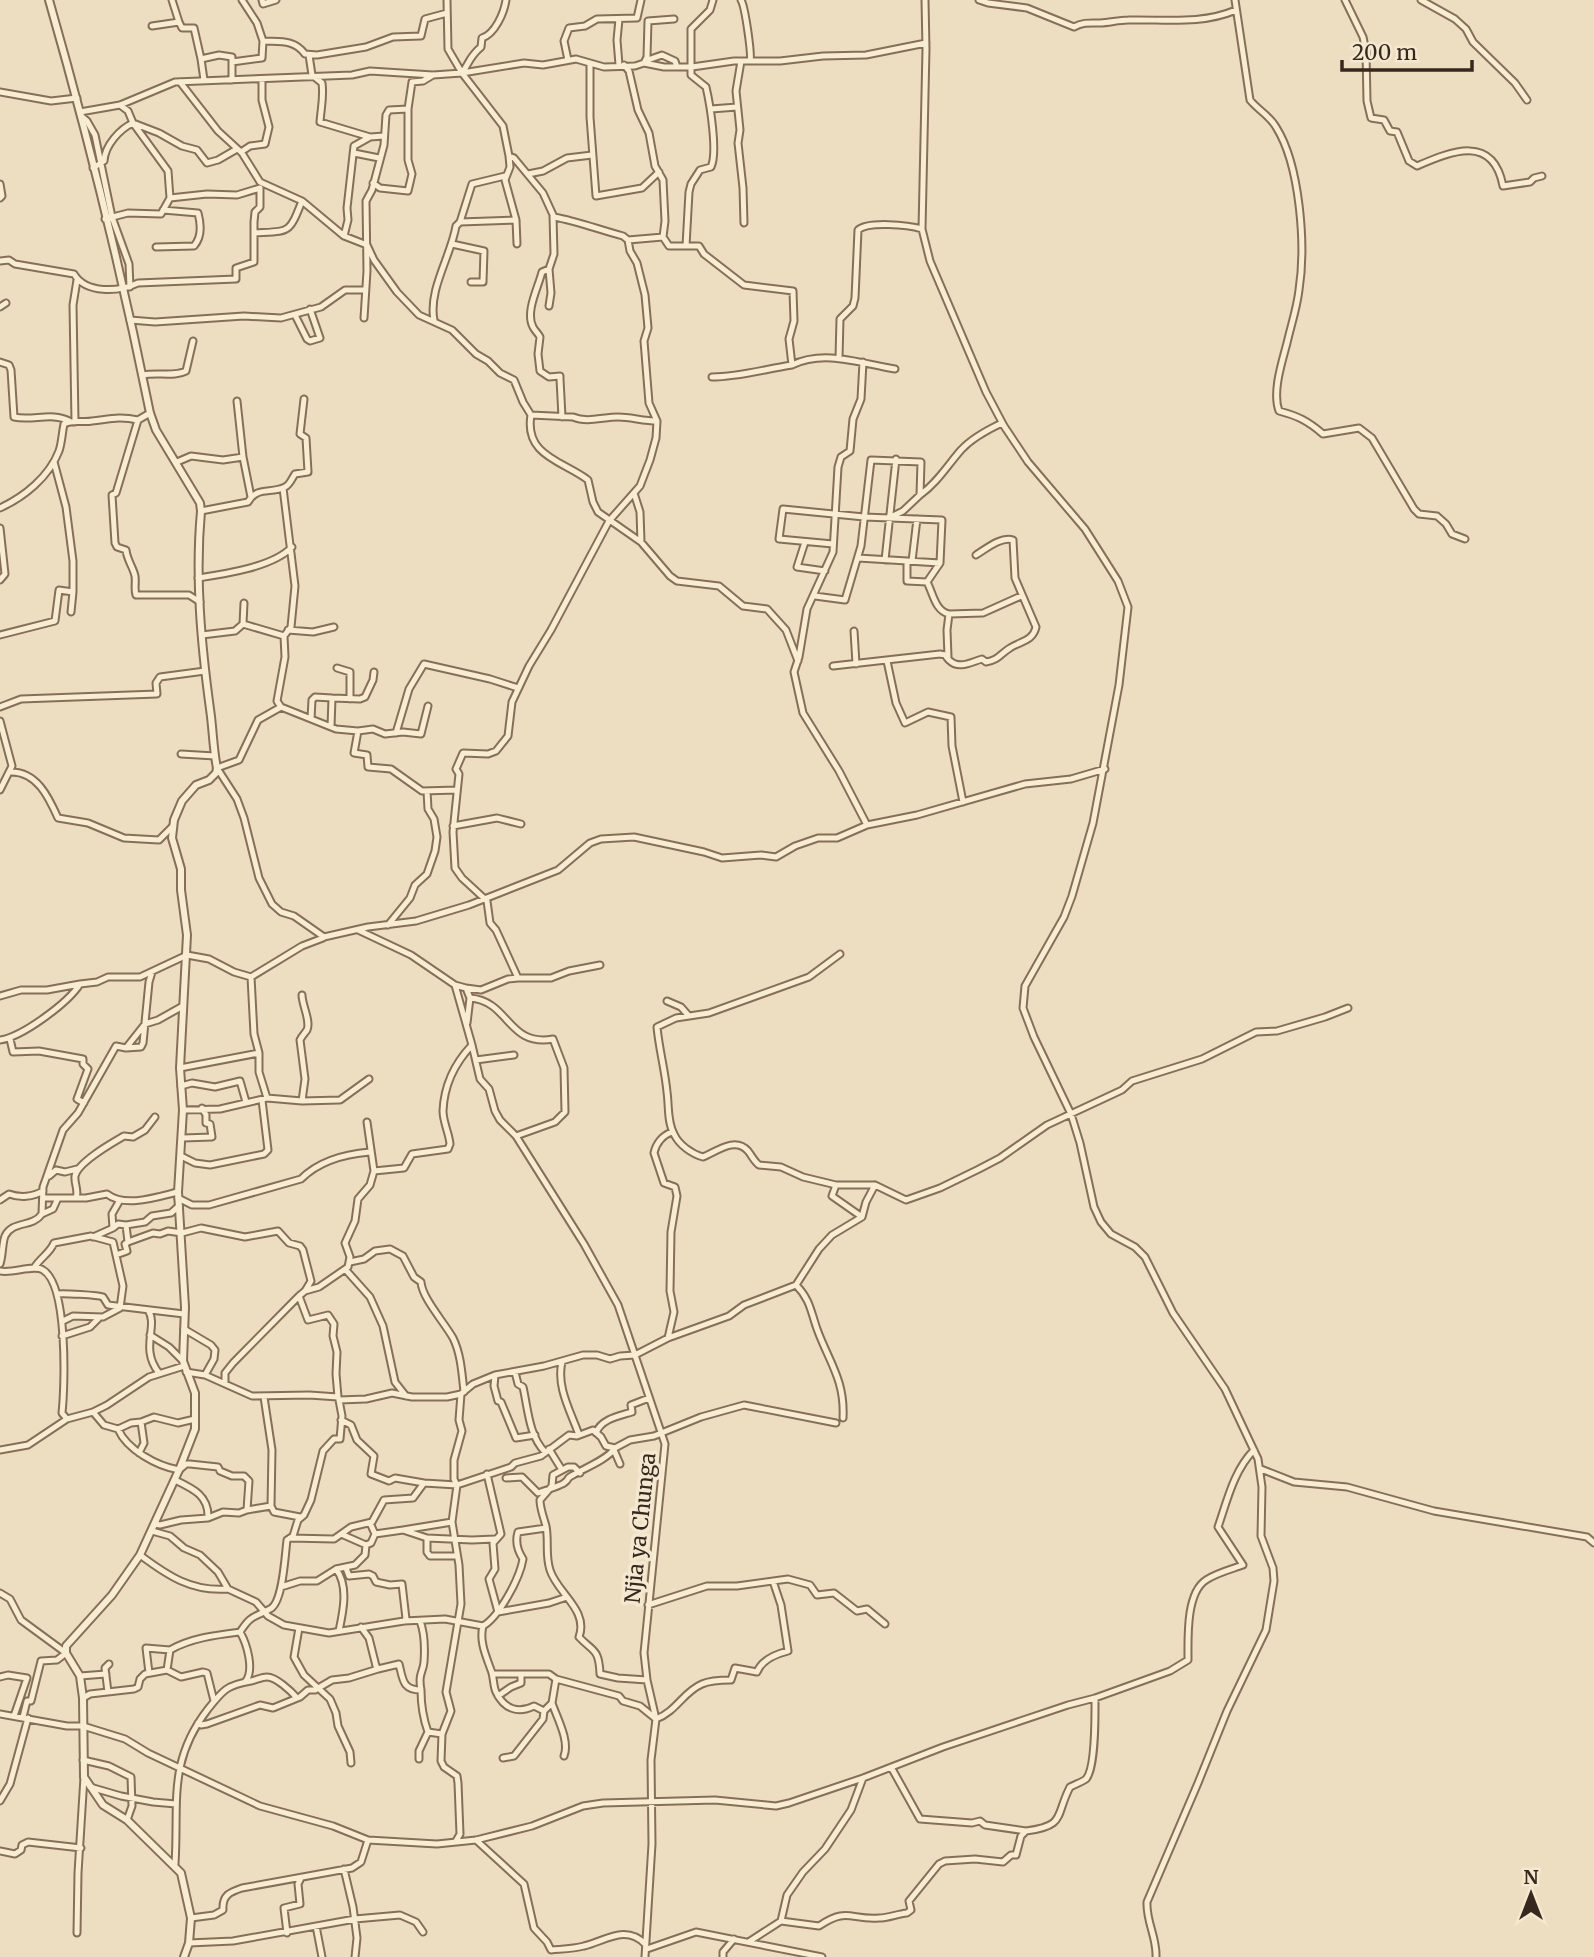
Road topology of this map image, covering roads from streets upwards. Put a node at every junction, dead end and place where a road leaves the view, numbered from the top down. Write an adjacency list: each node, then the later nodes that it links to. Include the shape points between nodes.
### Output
1 (48, 0): 51 (street)
2 (172, 0): 22 (street)
3 (242, 0): 24 (street)
4 (262, 0): 5 (street, via 263,4)
5 (276, 0)
6 (447, 0): 17 (street)
7 (506, 0): 42 (street, via 495,27 482,38 481,47 470,55)
8 (641, 0): 18 (street)
9 (713, 0): 39 (street, via 710,10 691,29)
10 (741, 0): 29 (street)
11 (925, 0): 26 (street)
12 (979, 0): 16 (street, via 1027,8 1074,26 1083,22 1191,20)
13 (1234, 0): 16 (street)
14 (1345, 0): 72 (street, via 1363,37 1371,118 1384,120 1390,131 1397,132 1409,161 1417,166 1467,149 1490,160 1500,172 1503,186 1530,183)
15 (1421, 0): 52 (street, via 1466,29)
16 (1236, 10): 140 (street, via 1250,100 1269,116 1288,149 1299,206 1299,291 1283,362 1276,404 1279,411 1298,416 1323,434 1359,428 1372,438 1414,509 1437,516 1452,534)
17 (447, 13): 27 (street, via 425,19 421,36 393,37 366,47); 42 (street, via 448,48)
18 (640, 15): 19 (street); 21 (street)
19 (619, 19): 31 (street, via 597,19 569,28 564,41); 36 (street)
20 (674, 19): 21 (street)
21 (648, 21): 25 (street)
22 (178, 22): 23 (street); 30 (street, via 182,28 194,28)
23 (152, 26)
24 (263, 41): 27 (street, via 290,42); 33 (street, via 262,58)
25 (647, 43): 28 (street); 34 (street)
26 (926, 43): 29 (street, via 866,55 759,62); 85 (street)
27 (309, 55): 43 (street)
28 (657, 55): 34 (street); 37 (street); 38 (street, via 669,57)
29 (751, 58): 32 (street)
30 (201, 59): 33 (street, via 230,56); 46 (street)
31 (568, 61): 35 (street); 42 (street)
32 (741, 61): 39 (street); 54 (street)
33 (232, 62): 47 (street)
34 (645, 62): 37 (street); 40 (street)
35 (590, 64): 36 (street); 64 (street)
36 (622, 65): 40 (street)
37 (664, 67): 38 (street)
38 (677, 67): 39 (street)
39 (692, 67): 56 (street, via 691,75 706,88)
40 (632, 69): 69 (street, via 635,101)
41 (408, 72): 43 (street); 44 (street); 49 (street)
42 (462, 73): 44 (street); 65 (street, via 503,126)
43 (312, 75): 45 (street); 59 (street, via 322,83 320,122)
44 (433, 75): 49 (street)
45 (262, 79): 47 (street); 63 (street, via 268,132 265,144)
46 (204, 80): 47 (street); 48 (street)
47 (232, 80)
48 (180, 82): 53 (street); 63 (street, via 207,119)
49 (412, 82): 55 (street)
50 (0, 92): 51 (street, via 51,101)
51 (77, 98): 57 (street)
52 (1527, 100)
53 (120, 105): 57 (street); 58 (street)
54 (737, 107): 56 (street); 84 (street)
55 (408, 109): 60 (street, via 389,110); 73 (street, via 412,174 408,191)
56 (710, 109): 93 (street, via 714,162 700,170 691,184)
57 (80, 114): 67 (street, via 94,135); 68 (street)
58 (134, 122): 63 (street, via 197,150 207,163); 67 (street, via 107,145); 77 (street, via 168,171)
59 (356, 133): 61 (street); 62 (street)
60 (384, 136): 61 (street); 66 (street)
61 (370, 137): 62 (street)
62 (354, 149): 66 (street); 87 (street)
63 (239, 150): 75 (street)
64 (592, 155): 69 (street, via 596,195 642,187); 70 (street, via 566,158)
65 (509, 156): 70 (street); 71 (street)
66 (379, 158): 73 (street)
67 (101, 163): 68 (street); 81 (street)
68 (93, 168): 81 (street)
69 (659, 172): 88 (street, via 664,193)
70 (528, 174): 80 (street)
71 (505, 176): 82 (street); 83 (street, via 472,184)
72 (1542, 176)
73 (373, 183): 92 (street, via 366,201)
74 (0, 184): 76 (street)
75 (262, 186): 77 (street, via 237,195); 78 (street); 86 (street)
76 (0, 198)
77 (170, 198): 79 (street)
78 (302, 201): 86 (street, via 293,224 285,231); 87 (street)
79 (163, 210): 81 (street, via 161,214); 94 (street, via 198,213 198,242)
80 (553, 216): 89 (street); 96 (street, via 554,254)
81 (109, 218): 99 (street); 99 (street, via 129,264)
82 (516, 220): 83 (street); 91 (street)
83 (460, 222): 90 (street)
84 (744, 223)
85 (922, 229): 108 (street, via 863,225 858,230 855,298 841,319); 123 (street, via 930,261)
86 (255, 233): 99 (street, via 254,262 236,268 236,279 138,283)
87 (344, 236): 92 (street)
88 (663, 237): 89 (street); 93 (street, via 667,245)
89 (628, 240): 122 (street, via 645,295 649,403)
90 (452, 244): 98 (street, via 484,251 483,282); 106 (street, via 435,296)
91 (517, 244)
92 (367, 245): 100 (street); 106 (street, via 397,292 419,315)
93 (686, 246): 111 (street, via 699,246 744,285 793,291)
94 (156, 247)
95 (0, 261): 97 (street, via 74,274)
96 (549, 269): 101 (street); 119 (street, via 542,272 529,308 532,326 540,337 540,371 549,377 560,376)
97 (77, 280): 99 (street, via 100,290); 121 (street)
98 (471, 282)
99 (127, 288): 105 (street)
100 (365, 290): 102 (street, via 345,290); 104 (street)
101 (549, 306)
102 (310, 309): 103 (street); 103 (street, via 320,338 307,339)
103 (295, 315): 105 (street)
104 (364, 318)
105 (130, 320): 113 (street)
106 (434, 320): 118 (street, via 514,380)
107 (193, 341): 113 (street, via 186,371)
108 (839, 358): 110 (street); 111 (street)
109 (0, 362): 121 (street, via 11,370 13,417)
110 (863, 362): 112 (street); 134 (street, via 852,446 838,467)
111 (792, 365): 114 (street)
112 (895, 369)
113 (143, 375): 117 (street)
114 (712, 377)
115 (304, 399): 128 (street, via 300,433 306,438 308,472 295,474)
116 (237, 401): 124 (street)
117 (150, 412): 120 (street); 127 (street)
118 (531, 415): 119 (street); 138 (street, via 539,449 588,480 598,512)
119 (562, 417): 122 (street)
120 (138, 420): 121 (street); 157 (street, via 112,495 115,543 127,550 136,595 189,595)
121 (72, 421): 126 (street, via 64,424)
122 (657, 421): 129 (street, via 650,460)
123 (1002, 423): 130 (street, via 961,450); 190 (street, via 1028,462 1085,529 1126,601 1127,625)
124 (243, 457): 127 (street, via 191,456); 131 (street)
125 (896, 459): 130 (street, via 921,461); 135 (street, via 870,462); 136 (street)
126 (54, 462): 132 (street, via 17,500); 154 (street, via 66,508)
127 (177, 462): 133 (street)
128 (283, 488): 131 (street); 144 (street)
129 (634, 493): 138 (street); 141 (street)
130 (920, 495): 136 (street)
131 (251, 497): 133 (street, via 248,502)
132 (0, 508)
133 (201, 511): 151 (street)
134 (835, 514): 135 (street); 142 (street, via 783,509 779,539); 143 (street)
135 (864, 517): 136 (street); 146 (street)
136 (890, 517): 137 (street); 147 (street)
137 (917, 519): 148 (street); 149 (street, via 942,520)
138 (609, 521): 141 (street); 176 (street)
139 (0, 528): 152 (street, via 5,574)
140 (1465, 539)
141 (641, 542): 169 (street, via 677,581 719,586 743,606 767,609 786,630)
142 (805, 542): 143 (street); 150 (street, via 797,567)
143 (833, 544): 150 (street)
144 (292, 547): 151 (street, via 254,566); 163 (street, via 295,586)
145 (976, 555): 156 (street, via 1002,540 1013,540)
146 (858, 558): 147 (street); 155 (street, via 845,600)
147 (885, 560): 148 (street)
148 (910, 561): 149 (street); 153 (street, via 907,581)
149 (940, 563): 153 (street)
150 (825, 571): 155 (street)
151 (198, 578): 157 (street)
152 (0, 580)
153 (927, 582): 160 (street, via 937,607)
154 (73, 592): 159 (street); 165 (street, via 60,590 55,621)
155 (815, 596): 169 (street, via 807,609)
156 (1021, 596): 160 (street, via 983,613); 168 (street, via 1036,627 1031,637 990,662 982,659 960,665)
157 (200, 603): 166 (street)
158 (244, 603): 161 (street)
159 (71, 612)
160 (948, 614): 168 (street)
161 (243, 624): 166 (street, via 235,631); 167 (street)
162 (334, 627): 163 (street, via 313,632)
163 (288, 630): 167 (street)
164 (854, 631): 171 (street)
165 (0, 635)
166 (202, 635): 174 (street)
167 (284, 636): 181 (street, via 277,701)
168 (948, 657): 170 (street, via 940,654)
169 (798, 661): 197 (street, via 794,672 803,713)
170 (887, 661): 171 (street); 195 (street, via 905,723 928,712 951,717)
171 (856, 664): 172 (street)
172 (832, 666)
173 (337, 668): 178 (street, via 350,671)
174 (205, 671): 180 (street, via 160,677 158,694 29,698); 188 (street)
175 (374, 673): 178 (street, via 365,697)
176 (518, 688): 186 (street, via 424,664 409,689); 193 (street, via 509,736 488,754 463,753 456,769)
177 (332, 698): 178 (street); 182 (street, via 315,697); 184 (street)
178 (350, 699)
179 (428, 706): 186 (street, via 421,734)
180 (0, 707)
181 (281, 707): 182 (street); 189 (street, via 258,720 239,760)
182 (311, 719): 184 (street)
183 (0, 725): 191 (street)
184 (331, 727): 185 (street)
185 (358, 731): 186 (street); 194 (street, via 354,753 367,755 368,767 391,769)
186 (396, 733)
187 (181, 754): 188 (street)
188 (215, 756): 189 (street)
189 (217, 768): 199 (street, via 209,780 189,791); 202 (street, via 237,799 259,878 272,904)
190 (1105, 769): 195 (street); 239 (street, via 1072,896 1023,992 1029,1026)
191 (10, 772): 192 (street); 199 (street, via 20,772 40,785 58,818 142,840 159,840)
192 (0, 790)
193 (457, 790): 194 (street); 198 (street)
194 (427, 791): 201 (street, via 437,837 435,851 427,874)
195 (963, 802): 197 (street)
196 (521, 824): 198 (street, via 497,818)
197 (867, 825): 200 (street, via 837,838 818,838 795,846 776,857 722,858 634,838 601,839 558,870)
198 (453, 826): 200 (street, via 455,868)
199 (172, 827): 207 (street, via 181,869)
200 (483, 899): 201 (street, via 416,921); 211 (street)
201 (388, 925): 203 (street)
202 (308, 927): 204 (street); 205 (street)
203 (357, 930): 204 (street); 213 (street, via 411,954)
204 (324, 937): 205 (street)
205 (306, 944): 210 (street)
206 (840, 954): 221 (street, via 809,977 718,1010)
207 (187, 955): 209 (street); 210 (street); 219 (street)
208 (600, 965): 211 (street, via 551,978)
209 (152, 972): 212 (street); 223 (street)
210 (251, 977): 227 (street)
211 (518, 978): 214 (street, via 481,990)
212 (80, 984): 216 (street); 224 (street, via 46,1017)
213 (455, 985): 214 (street); 222 (street)
214 (466, 988): 217 (street)
215 (302, 995): 234 (street, via 308,1029 300,1040 305,1079)
216 (0, 996)
217 (470, 998): 222 (street); 243 (street, via 495,1007 531,1040 553,1039 564,1068 565,1112 555,1122)
218 (667, 1001): 221 (street)
219 (184, 1005): 223 (street); 230 (street)
220 (1348, 1007): 239 (street, via 1277,1031 1256,1032 1202,1059 1132,1082)
221 (688, 1015): 242 (street, via 657,1027)
222 (467, 1023): 226 (street, Njia ya Chunga)
223 (145, 1024): 236 (street, via 127,1048 116,1046)
224 (10, 1039): 225 (street); 236 (street, via 13,1052 83,1059 88,1069 78,1099)
225 (0, 1040)
226 (472, 1045): 229 (street, Njia ya Chunga); 248 (street, via 454,1068 447,1087 443,1112 448,1149 412,1154 404,1168)
227 (258, 1053): 230 (street); 233 (street)
228 (514, 1055): 229 (street)
229 (476, 1060): 243 (street, Njia ya Chunga, via 495,1111)
230 (180, 1068): 232 (street)
231 (369, 1079): 234 (street, via 340,1100)
232 (181, 1086): 235 (street, via 215,1087 240,1081); 238 (street)
233 (264, 1099): 234 (street); 235 (street); 246 (street, via 268,1150 264,1154 210,1165)
234 (302, 1101)
235 (246, 1102): 237 (street)
236 (85, 1103): 249 (street, via 63,1130)
237 (202, 1108): 238 (street); 244 (street, via 212,1137)
238 (184, 1111): 244 (street)
239 (1071, 1114): 251 (street, via 924,1195 906,1200); 312 (street, via 1101,1222 1144,1256 1173,1313 1225,1389)
240 (155, 1116): 247 (street, via 145,1130 124,1136)
241 (367, 1122): 245 (street)
242 (672, 1132): 250 (street, via 694,1155 703,1157 726,1145 737,1145 759,1166 781,1167); 284 (street, via 659,1141 654,1153 664,1182 675,1187 677,1196 671,1232 674,1312)
243 (516, 1136): 285 (street, Njia ya Chunga, via 607,1284)
244 (183, 1138): 246 (street)
245 (370, 1152): 248 (street); 253 (street, via 342,1155 301,1179 243,1197 199,1206)
246 (181, 1156): 253 (street)
247 (78, 1169): 249 (street, via 56,1170); 255 (street)
248 (374, 1171): 267 (street, via 358,1199 345,1243)
249 (49, 1176): 252 (street)
250 (836, 1185): 251 (street); 260 (street, via 832,1196)
251 (875, 1185): 260 (street)
252 (43, 1195): 254 (street); 256 (street, via 9,1194); 259 (street)
253 (178, 1195): 257 (street); 258 (street)
254 (58, 1198): 255 (street); 259 (street, via 56,1205)
255 (76, 1198): 257 (street, via 107,1194)
256 (0, 1200)
257 (120, 1200): 262 (street, via 112,1214)
258 (179, 1206): 261 (street, via 171,1213); 263 (street)
259 (42, 1214): 268 (street, via 10,1229)
260 (862, 1217): 272 (street, via 832,1235)
261 (126, 1225): 262 (street); 265 (street)
262 (113, 1228): 264 (street)
263 (182, 1233): 265 (street, via 153,1233); 273 (street, via 201,1228 245,1237 278,1231 303,1250 312,1280); 278 (street)
264 (93, 1237): 266 (street, via 113,1242); 269 (street, via 54,1243)
265 (128, 1242): 266 (street, via 126,1252)
266 (116, 1255): 276 (street, via 123,1286)
267 (350, 1262): 270 (street); 293 (street, via 390,1249 403,1255 454,1340)
268 (0, 1264)
269 (34, 1268): 271 (street); 274 (street, via 45,1271)
270 (345, 1269): 273 (street); 294 (street, via 370,1297 383,1326 397,1388)
271 (0, 1271)
272 (796, 1285): 284 (street); 299 (street, via 809,1300 817,1331 836,1370)
273 (305, 1291): 275 (street)
274 (57, 1294): 276 (street, via 97,1295 108,1306); 280 (street)
275 (299, 1296): 292 (street, via 233,1363 225,1373); 296 (street, via 308,1320 332,1318)
276 (120, 1308): 277 (street); 279 (street)
277 (148, 1310): 278 (street); 282 (street)
278 (184, 1314): 281 (street)
279 (97, 1319): 280 (street, via 73,1316); 283 (street, via 90,1327)
280 (63, 1321): 283 (street)
281 (184, 1329): 287 (street); 290 (street, via 215,1350)
282 (150, 1335): 287 (street, via 169,1347); 289 (street, via 148,1347)
283 (62, 1336): 300 (street, via 62,1413)
284 (668, 1338): 285 (street)
285 (635, 1356): 286 (street, via 583,1355); 297 (street, Njia ya Chunga)
286 (562, 1362): 288 (street); 309 (street, via 562,1387)
287 (184, 1366): 289 (street); 290 (street); 301 (street, via 195,1393)
288 (515, 1372): 291 (street); 308 (street)
289 (159, 1373): 298 (street)
290 (205, 1375): 292 (street)
291 (495, 1375): 293 (street); 308 (street, via 498,1401 516,1438)
292 (225, 1383): 295 (street)
293 (462, 1393): 294 (street); 324 (street, via 462,1431 454,1460)
294 (406, 1396): 296 (street)
295 (264, 1397): 296 (street); 326 (street, via 272,1450)
296 (339, 1398): 302 (street)
297 (649, 1398): 306 (street, via 631,1405 632,1412 607,1420); 307 (street, Njia ya Chunga)
298 (93, 1412): 300 (street); 305 (street, via 104,1425)
299 (843, 1418)
300 (67, 1419): 311 (street, via 28,1446)
301 (195, 1419): 303 (street, via 178,1423 154,1417); 318 (street)
302 (341, 1420): 323 (street, via 351,1425 356,1440 374,1456 371,1474 389,1481); 328 (street, via 340,1438 323,1451 308,1508)
303 (141, 1422): 305 (street); 314 (street, via 144,1443)
304 (836, 1423): 307 (street, via 744,1405)
305 (118, 1429): 314 (street, via 122,1439)
306 (596, 1433): 309 (street, via 589,1430); 310 (street, via 606,1446)
307 (660, 1433): 310 (street); 352 (street, Njia ya Chunga, via 665,1444)
308 (535, 1435): 313 (street, via 538,1445)
309 (579, 1435): 313 (street, via 569,1434)
310 (615, 1449): 315 (street); 319 (street)
311 (0, 1450)
312 (1254, 1450): 316 (street); 385 (street, via 1230,1491 1219,1527 1243,1565 1207,1579 1195,1590 1188,1660)
313 (547, 1451): 317 (street); 320 (street)
314 (139, 1453): 318 (street)
315 (620, 1464)
316 (1261, 1469): 341 (street, via 1294,1482 1347,1487 1434,1511 1587,1538); 441 (street, via 1261,1536 1273,1568 1270,1617 1147,1902)
317 (562, 1470): 319 (street, via 575,1467); 325 (street, via 553,1475)
318 (179, 1471): 322 (street); 327 (street, via 190,1464 244,1476 249,1481)
319 (580, 1473): 325 (street)
320 (487, 1474): 324 (street); 340 (street, via 501,1534)
321 (506, 1478): 325 (street, via 522,1477 538,1493)
322 (175, 1480): 329 (street, via 201,1494 208,1505); 332 (street)
323 (424, 1483): 324 (street); 331 (street, via 412,1498 384,1500)
324 (457, 1485): 330 (street)
325 (552, 1486): 333 (street, via 540,1500)
326 (271, 1506): 327 (street); 328 (street, via 274,1512)
327 (247, 1510): 329 (street)
328 (300, 1517): 337 (street)
329 (208, 1518): 332 (street)
330 (452, 1522): 334 (street); 339 (street)
331 (370, 1523): 335 (street); 336 (street)
332 (153, 1527): 343 (street); 349 (street, via 200,1555)
333 (546, 1528): 351 (street, via 550,1570); 354 (street, via 518,1532 522,1568)
334 (403, 1530): 336 (street); 338 (street)
335 (341, 1534): 337 (street, via 329,1540); 342 (street)
336 (375, 1534): 342 (street)
337 (290, 1538): 348 (street)
338 (428, 1538): 339 (street); 344 (street, via 430,1556)
339 (456, 1539): 340 (street); 344 (street)
340 (495, 1539): 354 (street, via 495,1569 489,1579)
341 (1594, 1543)
342 (366, 1545): 345 (street, via 362,1559)
343 (140, 1555): 349 (street, via 179,1582); 365 (street, via 108,1601 66,1647)
344 (457, 1556): 357 (street, via 461,1604)
345 (346, 1568): 346 (street); 355 (street, via 349,1576 369,1574 376,1582 402,1584)
346 (335, 1569): 348 (street, via 317,1581); 362 (street, via 344,1588)
347 (773, 1581): 352 (street, via 707,1586); 358 (street, via 788,1579 810,1585 817,1595 834,1593 850,1608 867,1609); 393 (street, via 788,1651 769,1658 757,1672 735,1668 731,1679 700,1684 671,1712)
348 (282, 1587): 353 (street, via 272,1609)
349 (228, 1589): 353 (street)
350 (0, 1593): 365 (street, via 10,1599 21,1620)
351 (567, 1597): 354 (street); 377 (street, via 582,1624 579,1637 594,1647 600,1674)
352 (648, 1605): 377 (street, Njia ya Chunga)
353 (264, 1610): 361 (street, via 273,1620); 363 (street, via 250,1616)
354 (498, 1612): 359 (street)
355 (404, 1621): 356 (street); 360 (street)
356 (420, 1621): 357 (street); 381 (street, via 425,1636)
357 (457, 1621): 359 (street); 397 (street, via 446,1692 451,1711)
358 (885, 1624)
359 (483, 1626): 372 (street, via 482,1640)
360 (361, 1627): 362 (street); 367 (street)
361 (299, 1628): 362 (street); 380 (street, via 294,1657 304,1675)
362 (339, 1631)
363 (240, 1632): 364 (street, via 216,1634); 379 (street, via 250,1672)
364 (170, 1650): 368 (street); 369 (street, via 146,1648)
365 (66, 1653): 373 (street); 378 (street, via 57,1660 41,1661)
366 (109, 1664): 371 (street)
367 (378, 1669): 380 (street); 381 (street, via 399,1664 402,1682)
368 (167, 1670): 369 (street); 387 (street, via 180,1677 206,1673)
369 (149, 1673): 382 (street, via 138,1687)
370 (2, 1674): 375 (street)
371 (106, 1674): 373 (street); 382 (street)
372 (492, 1674): 374 (street); 383 (street)
373 (80, 1676): 384 (street)
374 (521, 1676): 376 (street, via 549,1674); 383 (street, via 521,1683)
375 (27, 1678): 378 (street); 391 (street)
376 (556, 1679): 388 (street); 393 (street, via 619,1696)
377 (647, 1680): 393 (street, Njia ya Chunga)
378 (37, 1681): 392 (street)
379 (245, 1682): 386 (street, via 273,1678); 387 (street, via 221,1690)
380 (318, 1686): 386 (street); 402 (street, via 334,1709)
381 (421, 1690): 396 (street)
382 (108, 1692): 384 (street)
383 (498, 1696): 389 (street, via 517,1710 534,1706)
384 (83, 1698): 395 (street)
385 (1095, 1698): 403 (street); 413 (street, via 1095,1735 1086,1779 1070,1787 1060,1818 1045,1829)
386 (297, 1699): 394 (street)
387 (214, 1701): 394 (street)
388 (552, 1703): 389 (street); 398 (street, via 564,1738)
389 (544, 1711): 399 (street, via 543,1719 514,1756)
390 (0, 1714): 391 (street)
391 (14, 1716): 392 (street)
392 (25, 1718): 395 (street); 409 (street, via 10,1784)
393 (656, 1719): 410 (street, Njia ya Chunga)
394 (198, 1723): 404 (street, via 186,1743)
395 (83, 1726): 401 (street); 404 (street, via 125,1739)
396 (428, 1732): 397 (street); 400 (street)
397 (442, 1734): 415 (street, via 441,1761 458,1783 460,1834)
398 (564, 1756)
399 (503, 1758)
400 (419, 1759)
401 (83, 1760): 405 (street); 408 (street, via 131,1777)
402 (351, 1763)
403 (891, 1767): 406 (street); 413 (street, via 919,1819 976,1820)
404 (180, 1769): 411 (street); 414 (street, via 260,1806)
405 (84, 1777): 407 (street); 417 (street)
406 (863, 1778): 410 (street, via 776,1806 715,1800); 424 (street, via 856,1803 787,1895)
407 (90, 1787): 408 (street); 412 (street, via 103,1805)
408 (132, 1798): 411 (street); 412 (street)
409 (0, 1801)
410 (650, 1801): 416 (street, via 583,1806); 432 (street, Njia ya Chunga)
411 (176, 1804): 419 (street)
412 (127, 1820): 419 (street)
413 (1026, 1831): 424 (street, via 1018,1853 1003,1862 975,1859 939,1864 909,1900 907,1913 878,1919 843,1914 819,1926)
414 (368, 1840): 415 (street, via 438,1844); 420 (street, via 359,1864)
415 (456, 1840): 416 (street)
416 (476, 1840): 432 (street, via 524,1884 534,1928 551,1951 625,1933 641,1939)
417 (81, 1848): 418 (street, via 33,1842 22,1844 15,1854); 427 (street)
418 (0, 1851)
419 (175, 1864): 422 (street)
420 (344, 1869): 421 (street); 423 (street)
421 (301, 1878): 422 (street, via 229,1893 218,1914); 428 (street, via 300,1904 284,1908)
422 (191, 1918): 431 (street)
423 (355, 1919): 425 (street); 426 (street, via 400,1915 416,1922); 436 (street)
424 (781, 1921): 430 (street)
425 (316, 1926): 428 (street); 435 (street)
426 (423, 1932)
427 (77, 1933)
428 (287, 1933): 431 (street)
429 (734, 1939): 430 (street); 432 (street, via 696,1932); 438 (street)
430 (750, 1941): 433 (street)
431 (189, 1943): 434 (street)
432 (646, 1947): 437 (street, Njia ya Chunga)
433 (779, 1948): 439 (street); 440 (street)
434 (184, 1957)
435 (322, 1957)
436 (355, 1957)
437 (645, 1957)
438 (723, 1957)
439 (777, 1957)
440 (822, 1957)
441 (1156, 1957)

